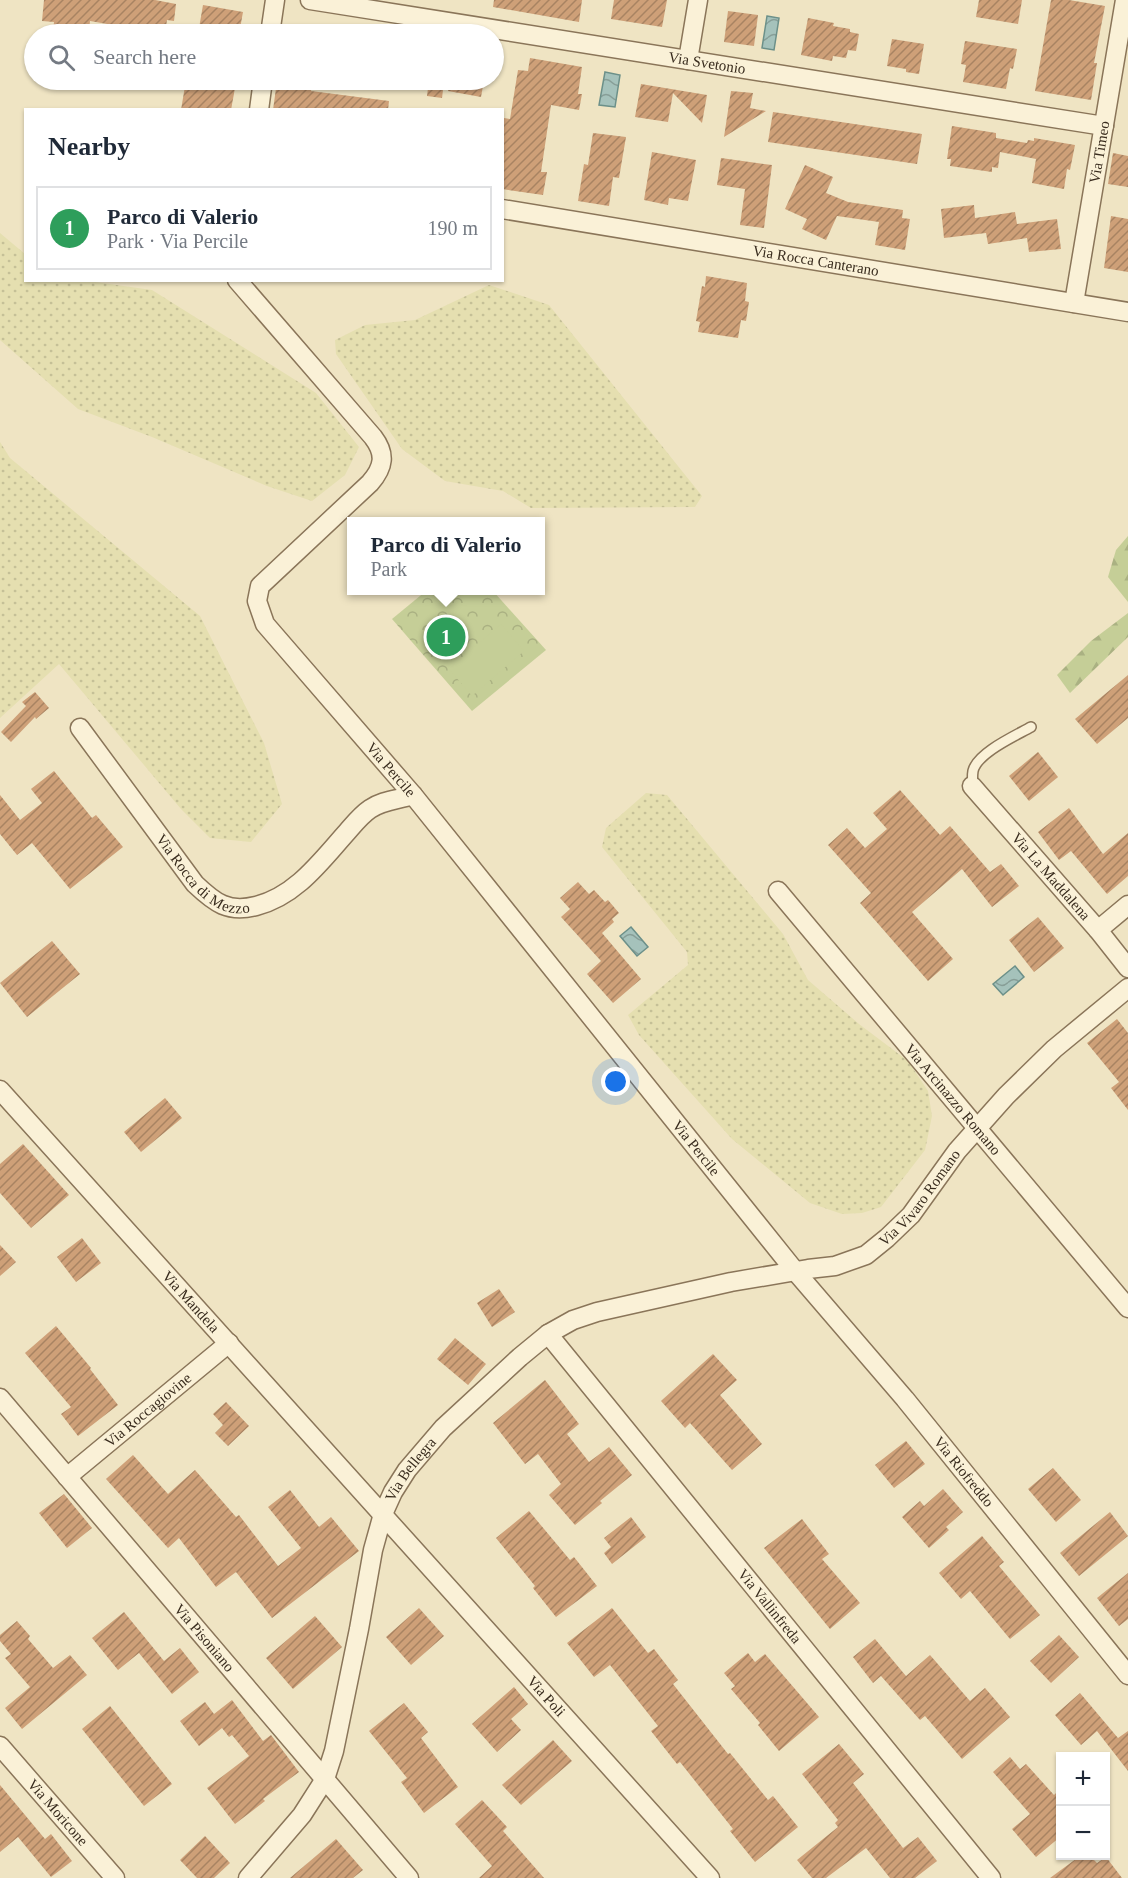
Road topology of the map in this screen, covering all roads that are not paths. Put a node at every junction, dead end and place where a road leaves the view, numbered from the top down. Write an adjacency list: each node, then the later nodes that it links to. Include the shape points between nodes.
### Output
1 (275, 0): 5 (street)
2 (310, 0): 6 (street, Via Svetonio)
3 (698, 0): 8 (street)
4 (1125, 0): 11 (street, Via Timeo)
5 (271, 24)
6 (461, 24)
7 (504, 31): 8 (street, Via Svetonio)
8 (688, 60): 11 (street, Via Svetonio)
9 (262, 90): 10 (street)
10 (259, 108)
11 (1104, 126): 14 (street, Via Timeo)
12 (504, 209): 14 (street, Via Rocca Canterano)
13 (239, 282): 19 (street, Via Percile, via 373,437 382,454 380,469 370,483 260,586 257,601 261,616)
14 (1074, 303): 15 (street, Via Rocca Canterano)
15 (1128, 312)
16 (1031, 727): 18 (lane, via 978,760)
17 (80, 728): 19 (street, Via Rocca di Mezzo, via 195,885 213,901 232,908 265,904 287,893 369,809)
18 (972, 786): 22 (street, Via La Maddalena)
19 (413, 795): 27 (street, Via Percile)
20 (778, 891): 26 (street, Via Arcinazzo Romano)
21 (1128, 905): 22 (street)
22 (1098, 930): 23 (street, Via La Maddalena)
23 (1128, 968)
24 (1128, 988): 26 (street, Via Vivaro Romano, via 1054,1049)
25 (0, 1090): 30 (street, Via Mandela)
26 (976, 1129): 27 (street, Via Vivaro Romano, via 918,1206 875,1249 844,1264); 28 (street, Via Arcinazzo Romano)
27 (795, 1271): 29 (street, Via Bellegra, via 589,1314); 34 (street, Via Riofreddo, via 905,1399)
28 (1128, 1308)
29 (548, 1334): 33 (street, Via Bellegra, via 430,1443 400,1480); 41 (street, Via Vallinfreda)
30 (229, 1343): 32 (street, Via Roccagiovine); 33 (street, Via Mandela)
31 (0, 1398): 32 (street, Via Pisoniano)
32 (67, 1477): 36 (street, Via Pisoniano)
33 (383, 1514): 36 (street, Via Bellegra); 40 (street, Via Poli)
34 (1128, 1676)
35 (0, 1746): 37 (street, Via Moricone)
36 (325, 1779): 38 (street, Via Bellegra, via 302,1815); 39 (street, Via Pisoniano)
37 (116, 1878)
38 (248, 1878)
39 (409, 1878)
40 (710, 1878)
41 (991, 1878)

